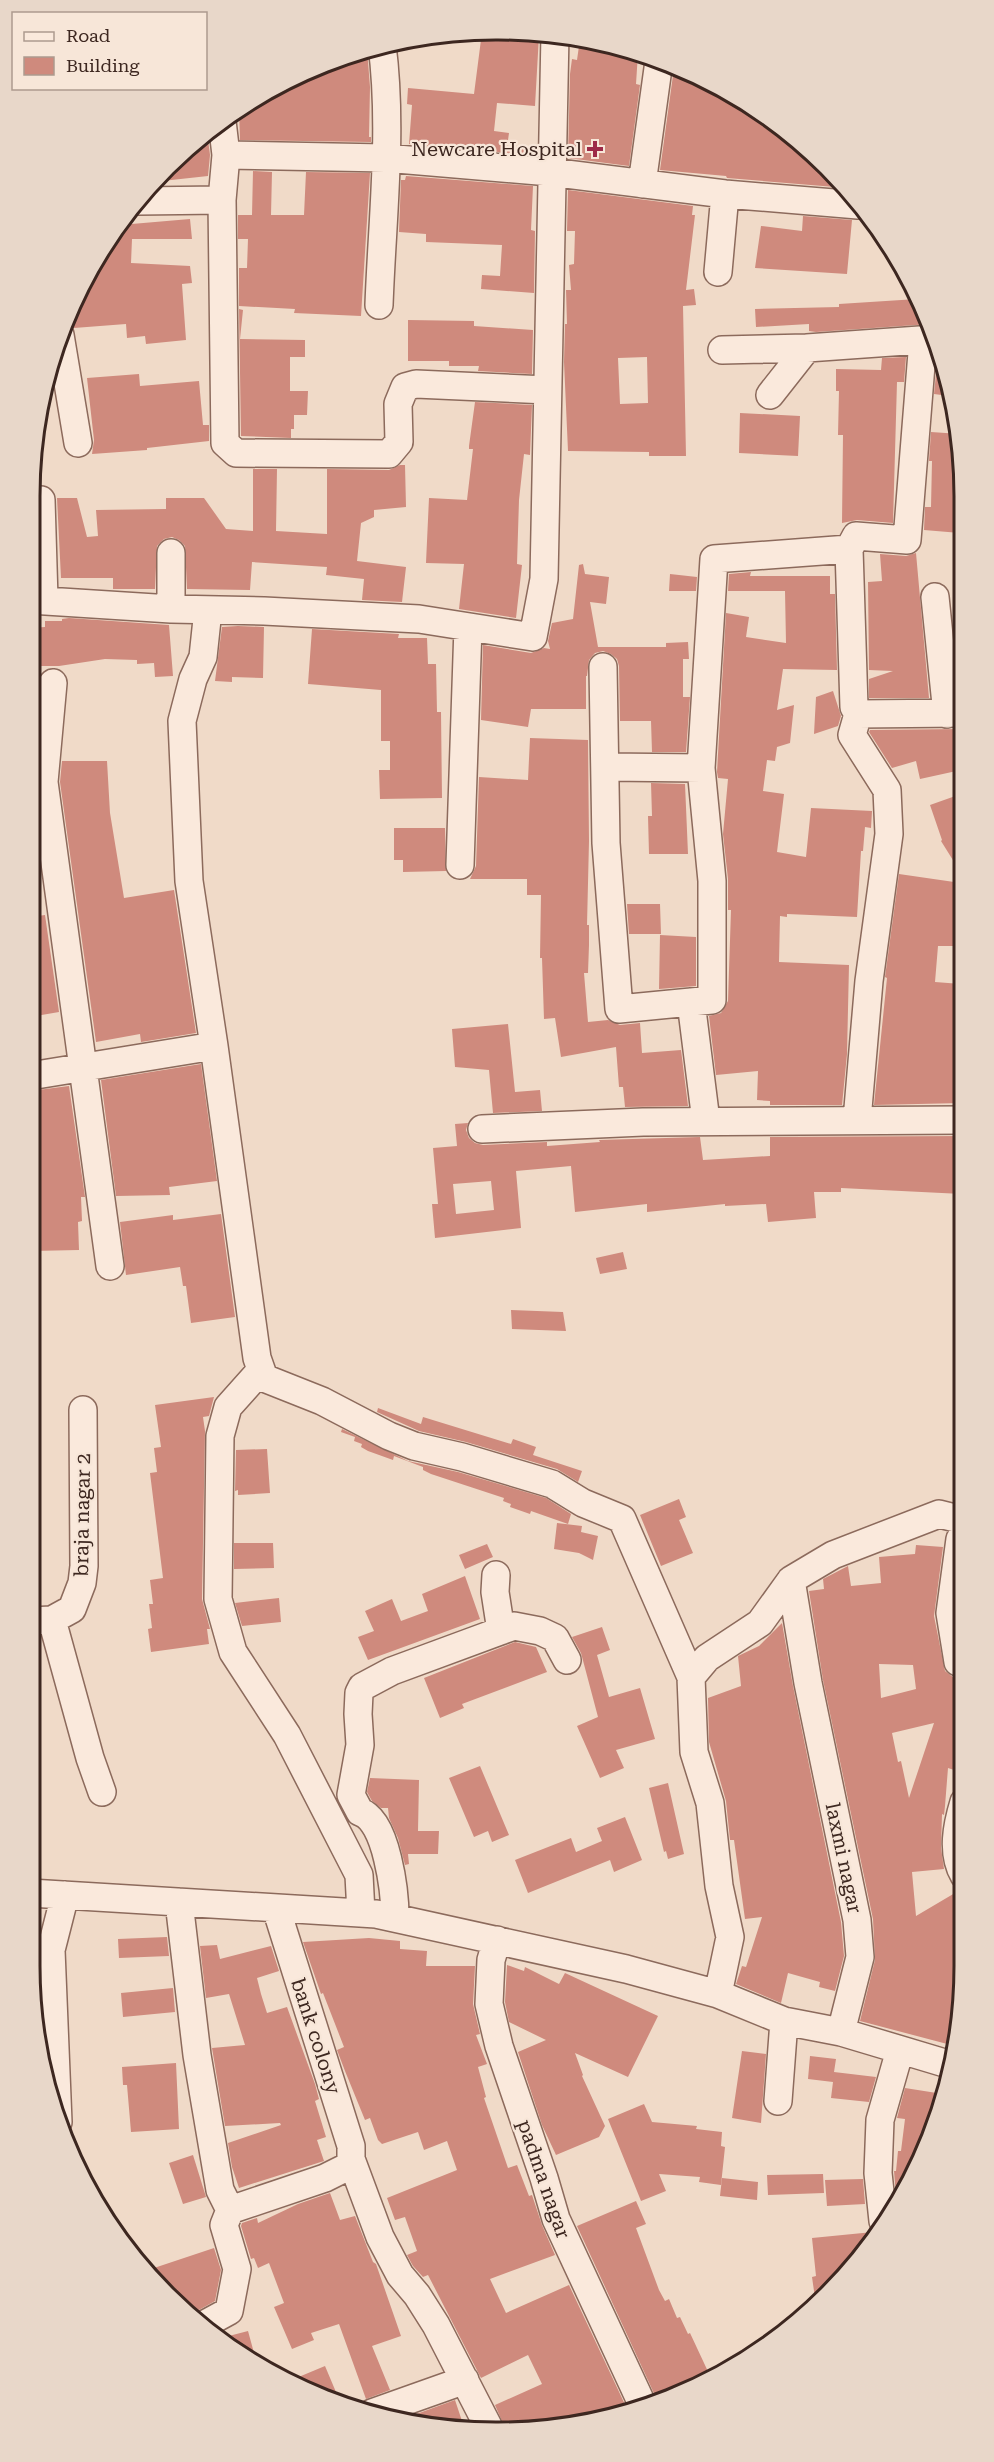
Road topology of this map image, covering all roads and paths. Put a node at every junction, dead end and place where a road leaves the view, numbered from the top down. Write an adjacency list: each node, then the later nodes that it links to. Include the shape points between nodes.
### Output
1 (555, 44): 7 (street)
2 (383, 55): 6 (street)
3 (658, 70): 8 (street)
4 (223, 132): 5 (street)
5 (226, 155): 6 (street); 10 (street)
6 (385, 158): 7 (street); 14 (street)
7 (550, 172): 8 (street); 20 (street)
8 (642, 184): 9 (street)
9 (725, 194): 12 (street); 13 (street)
10 (222, 200): 11 (street); 20 (street, via 225,443 236,453 389,454 399,442 398,404 405,387 416,384)
11 (150, 201)
12 (847, 204)
13 (718, 272)
14 (378, 305)
15 (925, 339): 17 (street)
16 (927, 345): 25 (street, via 907,540 856,536)
17 (807, 348): 18 (street); 21 (street)
18 (722, 350)
19 (63, 355): 22 (street)
20 (547, 390): 31 (street, via 544,579 533,637)
21 (770, 395)
22 (78, 443)
23 (41, 500): 24 (street)
24 (40, 525)
25 (849, 549): 35 (street, via 854,707); 37 (street, via 714,559)
26 (171, 553): 29 (street)
27 (935, 597): 34 (street)
28 (40, 599): 29 (street)
29 (171, 609): 30 (street)
30 (208, 610): 31 (street, via 419,619); 40 (street, via 203,657 182,721 189,881)
31 (468, 627): 38 (street)
32 (603, 667): 36 (street)
33 (53, 683): 41 (street, via 44,782)
34 (954, 713): 35 (street)
35 (858, 714): 44 (street, via 852,735 888,790 889,834 869,981)
36 (606, 766): 37 (street); 39 (street, via 606,843 619,1009)
37 (701, 768): 39 (street, via 712,881 713,984 712,1000)
38 (460, 865)
39 (691, 1002): 45 (street)
40 (214, 1046): 41 (street); 48 (street)
41 (84, 1067): 42 (street); 47 (street)
42 (40, 1074)
43 (954, 1119): 44 (street)
44 (857, 1120): 45 (street)
45 (706, 1121): 46 (street)
46 (482, 1129)
47 (110, 1266)
48 (261, 1370): 58 (street, via 264,1378 322,1401 389,1436 552,1484 583,1503 622,1519); 64 (street, via 228,1407 220,1436 218,1599 233,1652 287,1735 359,1875)
49 (83, 1410): 54 (street, braja nagar 2, via 82,1583 72,1609)
50 (954, 1518): 52 (street, via 939,1514 834,1555)
51 (496, 1575): 55 (street)
52 (790, 1580): 58 (street, via 760,1623 707,1658); 69 (street, laxmi nagar, via 857,1920 860,1957)
53 (954, 1583): 56 (street, via 950,1613)
54 (41, 1620): 59 (street)
55 (501, 1631): 57 (street, via 514,1626 540,1631 555,1638); 65 (street, via 376,1678 359,1693 360,1745 351,1795 382,1837 395,1891)
56 (954, 1638)
57 (567, 1660)
58 (691, 1677): 67 (street, via 694,1752 710,1803 719,1886 730,1937)
59 (102, 1792)
60 (40, 1894): 61 (street)
61 (64, 1895): 62 (street); 72 (street, via 51,1950)
62 (179, 1902): 63 (street); 75 (street, via 199,2066 220,2190)
63 (276, 1908): 64 (street); 74 (street, bank colony, via 351,2146)
64 (361, 1913): 65 (street)
65 (395, 1918): 66 (street)
66 (497, 1940): 67 (street); 79 (street, padma nagar, via 491,1960 489,2004 499,2046 556,2219)
67 (718, 1994): 68 (street)
68 (784, 2020): 69 (street); 73 (street)
69 (841, 2032): 70 (street)
70 (900, 2050): 71 (street); 76 (street, via 880,2120 878,2174)
71 (943, 2063)
72 (56, 2085)
73 (778, 2101)
74 (351, 2162): 75 (street, via 325,2178); 78 (street, bank colony, via 380,2237 400,2275 436,2325)
75 (230, 2210): 77 (street, via 224,2224 237,2269 229,2311)
76 (882, 2211)
77 (211, 2321)
78 (465, 2380): 80 (street); 81 (street, bank colony)
79 (639, 2398)
80 (387, 2408)
81 (486, 2422)

